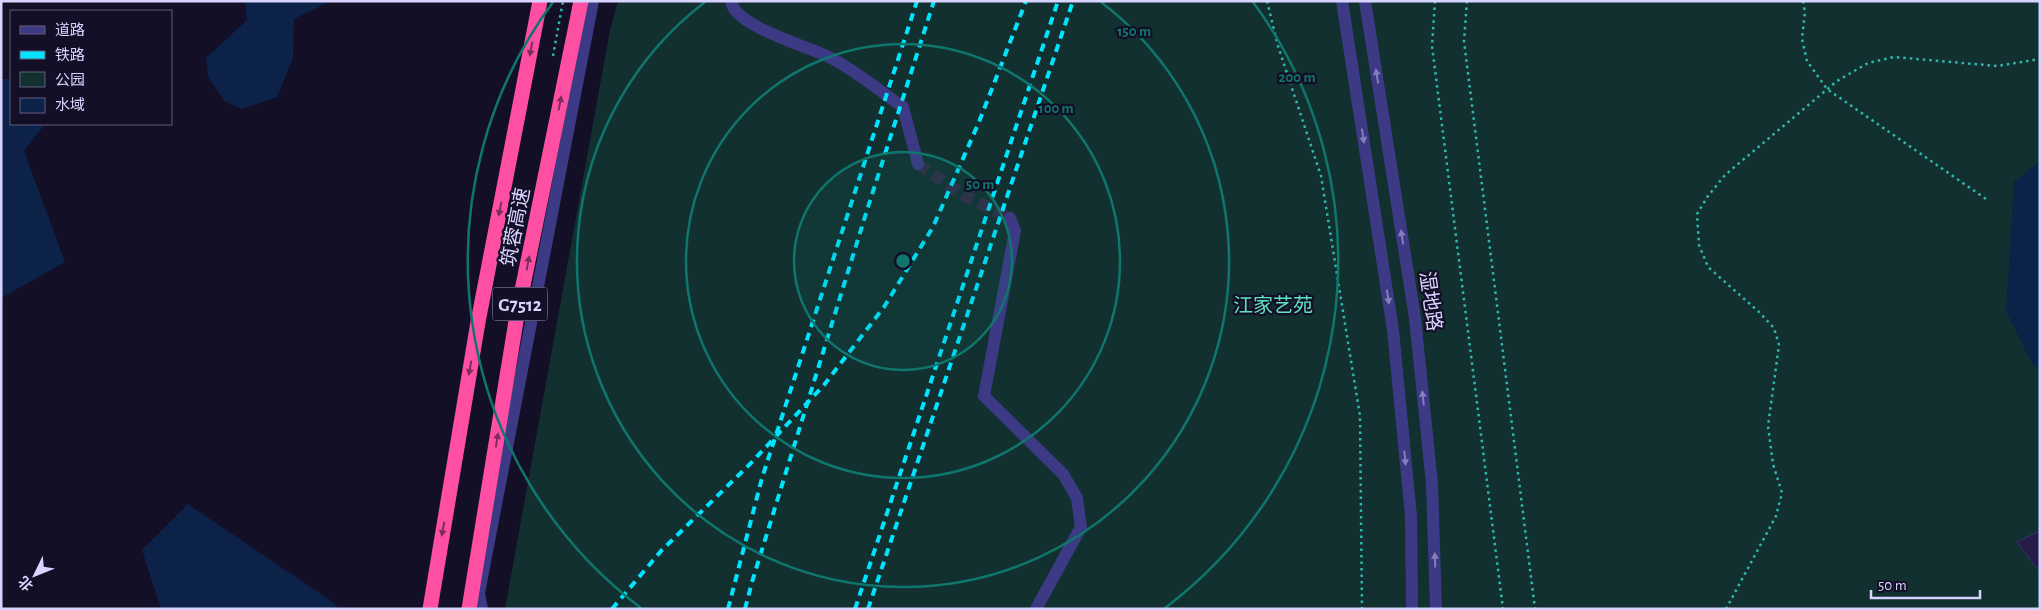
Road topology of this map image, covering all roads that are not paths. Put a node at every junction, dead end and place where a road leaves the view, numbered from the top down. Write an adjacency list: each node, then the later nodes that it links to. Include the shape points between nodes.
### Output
1 (540, 1): 9 (highway, 筑蓉高速 / G7512, one-way to 9, via 478,322)
2 (581, 1): 10 (highway, 筑蓉高速 / G7512, one-way to 2, via 518,315)
3 (593, 1): 11 (street, via 479,593)
4 (731, 1): 7 (street, via 732,8 752,25 831,58 903,107)
5 (1342, 1): 13 (street, 湿地路, one-way to 13, via 1393,330 1411,516)
6 (1365, 1): 14 (street, 湿地路, one-way to 6, via 1432,484 1415,318)
7 (918, 164)
8 (1010, 218): 12 (street, via 1014,232 984,396 1063,474 1077,498 1081,527)
9 (430, 609)
10 (468, 609)
11 (482, 609)
12 (1036, 609)
13 (1412, 609)
14 (1436, 609)

